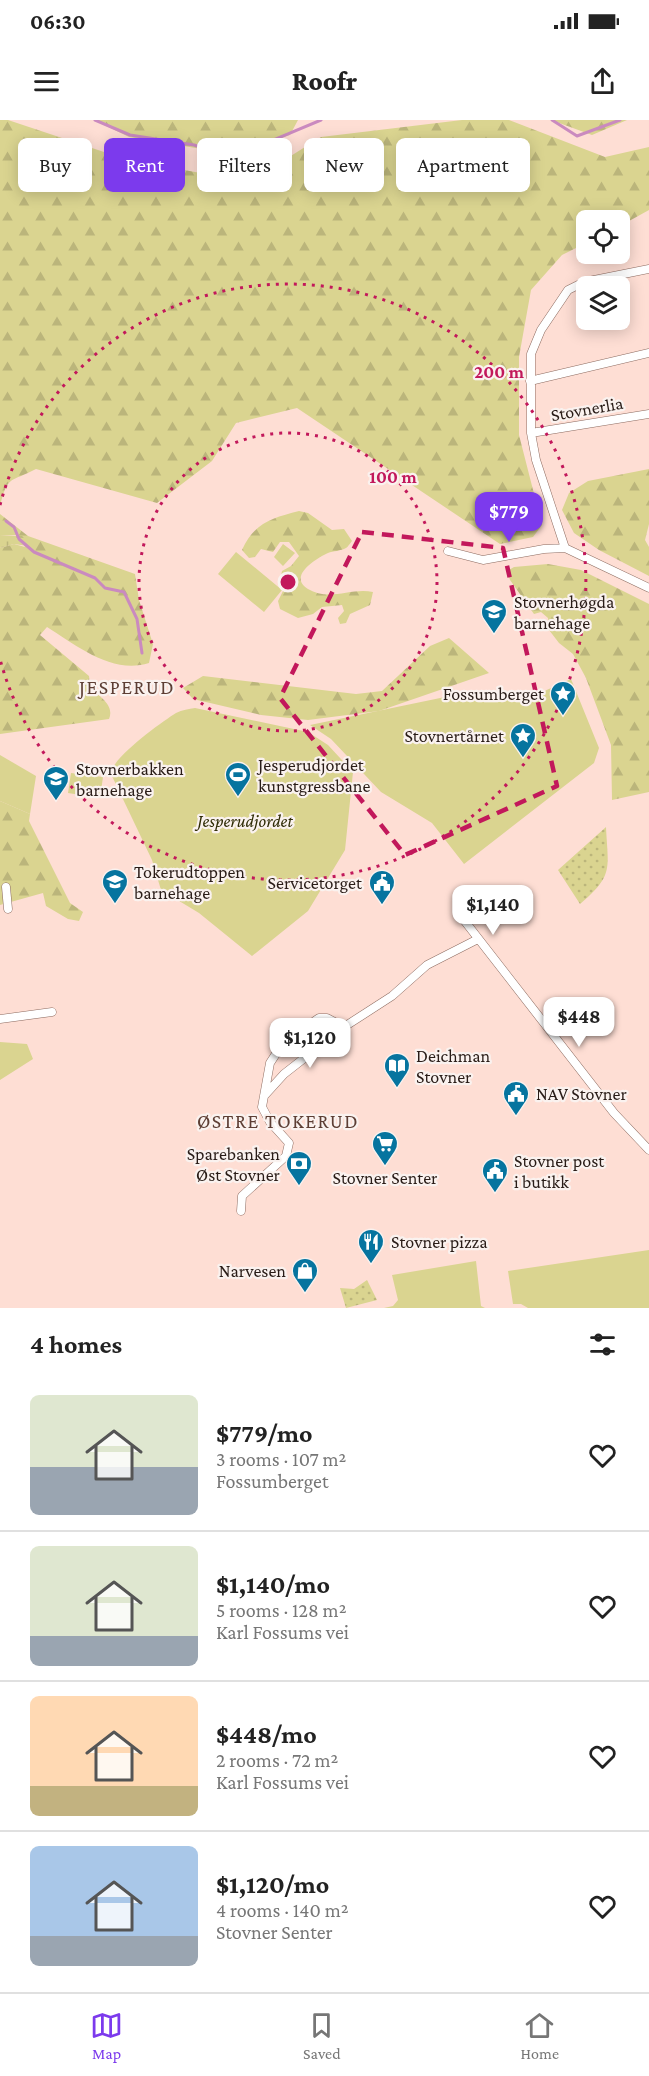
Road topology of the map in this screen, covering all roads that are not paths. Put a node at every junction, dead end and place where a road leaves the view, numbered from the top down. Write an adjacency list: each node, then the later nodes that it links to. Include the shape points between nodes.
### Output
1 (649, 269): 3 (street, Stovnerlia, via 584,282 568,290 541,330 531,354)
2 (649, 353): 3 (street)
3 (530, 381): 5 (street, Stovnerlia)
4 (649, 414): 5 (street, Stovnerlia)
5 (531, 434): 6 (street, Stovnerlia)
6 (565, 548): 7 (street, via 483,560); 8 (street)
7 (447, 551)
8 (649, 588)
9 (6, 887): 10 (street)
10 (8, 909)
11 (460, 915): 12 (street)
12 (478, 939): 15 (street, via 427,965 392,996); 17 (street, via 614,1113)
13 (52, 1012): 14 (street)
14 (0, 1019)
15 (344, 1027): 16 (street, via 284,1074); 16 (street, via 319,1018 283,1043 270,1063)
16 (263, 1097): 18 (street, via 262,1107 270,1122 289,1143 286,1155 242,1196)
17 (649, 1150)
18 (241, 1211)

